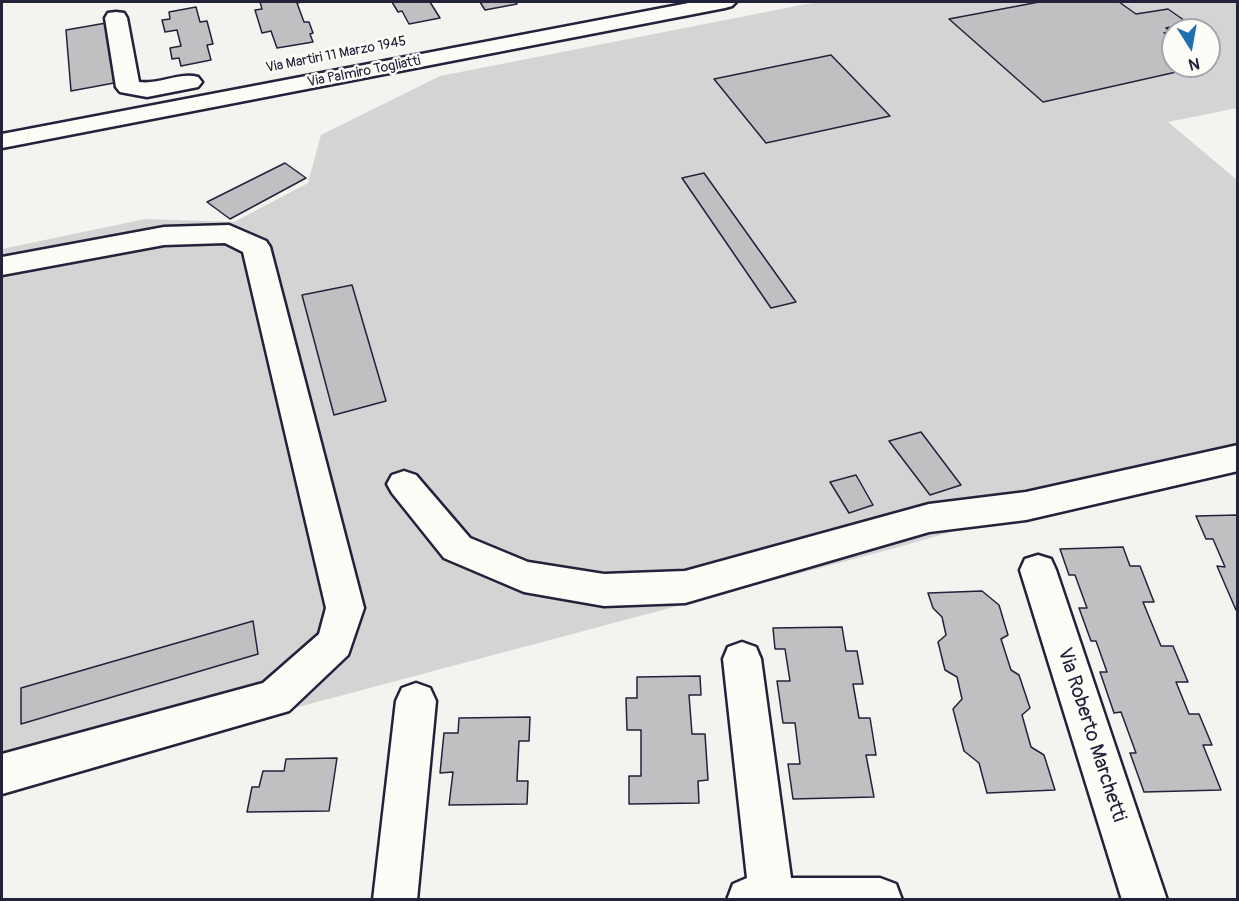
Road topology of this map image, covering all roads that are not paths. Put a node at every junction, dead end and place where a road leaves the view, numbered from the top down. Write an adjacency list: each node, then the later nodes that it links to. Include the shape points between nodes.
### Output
1 (725, 2): 4 (street, Via Palmiro Togliatti)
2 (116, 18): 3 (street, via 128,87 147,90)
3 (216, 78)
4 (2, 141)
5 (2, 266): 11 (street, via 164,236 229,234 256,247 345,608 335,643 275,698)
6 (1238, 458): 7 (street, via 1026,506 929,518 685,587 615,590 524,577 458,548)
7 (405, 484)
8 (1038, 570): 17 (street, Via Roberto Marchetti)
9 (742, 659): 12 (street)
10 (416, 701): 14 (street)
11 (2, 774)
12 (772, 899): 13 (street); 15 (street)
13 (858, 899): 16 (street)
14 (395, 900)
15 (749, 900)
16 (880, 900)
17 (1145, 900)

